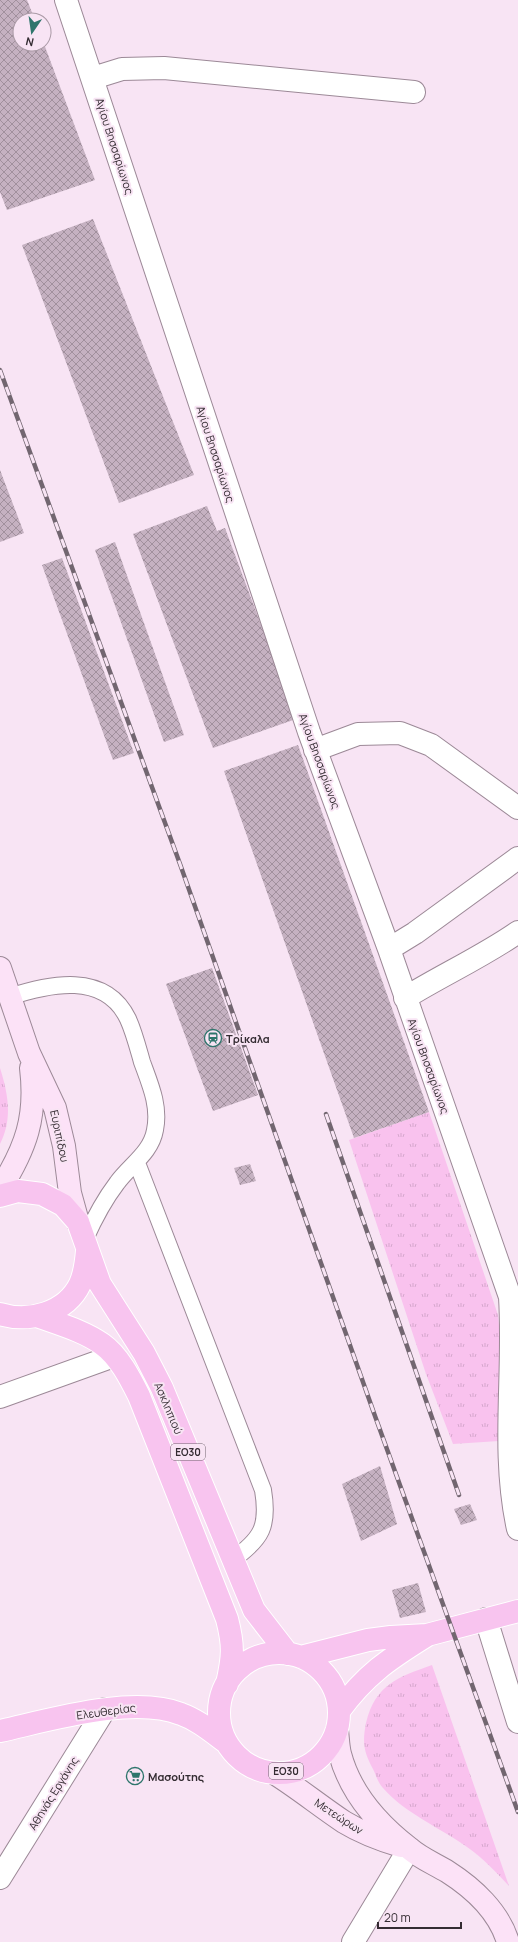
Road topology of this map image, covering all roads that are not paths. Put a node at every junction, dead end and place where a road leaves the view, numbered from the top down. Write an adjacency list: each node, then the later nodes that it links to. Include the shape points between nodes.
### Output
1 (66, 0): 2 (street, Αγίου Βησσαρίωνος)
2 (93, 78): 3 (street, via 122,69 164,68); 4 (street, Αγίου Βησσαρίωνος)
3 (414, 92)
4 (315, 750): 5 (street, via 358,734 400,733 431,745); 8 (street, Αγίου Βησσαρίωνος)
5 (518, 808)
6 (518, 858): 8 (street)
7 (518, 932): 11 (street)
8 (389, 949): 11 (street, Αγίου Βησσαρίωνος)
9 (0, 968): 10 (main road, Ευριπίδου)
10 (9, 997): 12 (main road, Ευριπίδου); 13 (lane, via 39,987 63,984 86,986 105,992 118,1004 128,1018 154,1096 157,1114 155,1131 149,1146)
11 (405, 998): 22 (street, Αγίου Βησσαρίωνος, via 510,1297 512,1327 508,1428 510,1474)
12 (29, 1053): 14 (main road, Ευριπίδου, via 34,1086 27,1139 16,1164); 16 (main road, Ευριπίδου, via 54,1108 64,1146 70,1193)
13 (137, 1163): 16 (lane, via 118,1182); 23 (lane, via 263,1490 264,1521 260,1533 250,1547)
14 (0, 1189)
15 (0, 1196): 16 (main road, Ασκληπιού / ΕΟ30, via 18,1192 42,1194 63,1205)
16 (83, 1237): 18 (main road, via 86,1268 80,1285 54,1310); 23 (main road, Ασκληπιού / ΕΟ30, via 100,1284 144,1353 162,1388)
17 (0, 1314): 18 (main road, Ασκληπιού / ΕΟ30)
18 (29, 1317): 19 (main road); 20 (main road, Ασκληπιού / ΕΟ30, via 80,1332 102,1344)
19 (0, 1330)
20 (114, 1356): 21 (street); 28 (main road, Ασκληπιού / ΕΟ30, via 139,1396 227,1619 233,1659)
21 (0, 1397)
22 (518, 1529)
23 (232, 1560): 27 (main road, Ασκληπιού / ΕΟ30, via 254,1610)
24 (518, 1611): 25 (main road, ΕΟ30)
25 (486, 1619): 26 (main road, Ελευθερίας / ΕΟ30); 31 (street)
26 (427, 1635): 27 (main road, Ελευθερίας / ΕΟ30, via 368,1640); 30 (main road, Ελευθερίας / ΕΟ30, via 394,1656 355,1689)
27 (294, 1655): 28 (main road, Ελευθερίας / ΕΟ30, via 270,1654 253,1659 238,1669); 30 (main road, ΕΟ30, via 316,1666 328,1678 336,1694)
28 (227, 1684): 33 (main road, Ελευθερίας / ΕΟ30, via 221,1698 219,1713 221,1728)
29 (105, 1709): 32 (main road, Ελευθερίας / ΕΟ30); 33 (main road, Ελευθερίας / ΕΟ30, via 155,1707 180,1713); 36 (street, Αθηνάς Εργάνης)
30 (338, 1720): 34 (main road, Ελευθερίας / ΕΟ30, via 328,1748 313,1762 294,1771); 35 (main road, Μετεώρων, via 340,1753 349,1779 382,1825)
31 (518, 1722)
32 (0, 1731)
33 (227, 1742): 34 (main road, Ελευθερίας / ΕΟ30, via 247,1764)
34 (274, 1773): 35 (main road, Μετεώρων, via 345,1822 376,1838)
35 (410, 1849): 37 (street); 38 (main road, Μετεώρων, via 468,1886 496,1916)
36 (0, 1878)
37 (353, 1942)
38 (508, 1942)

